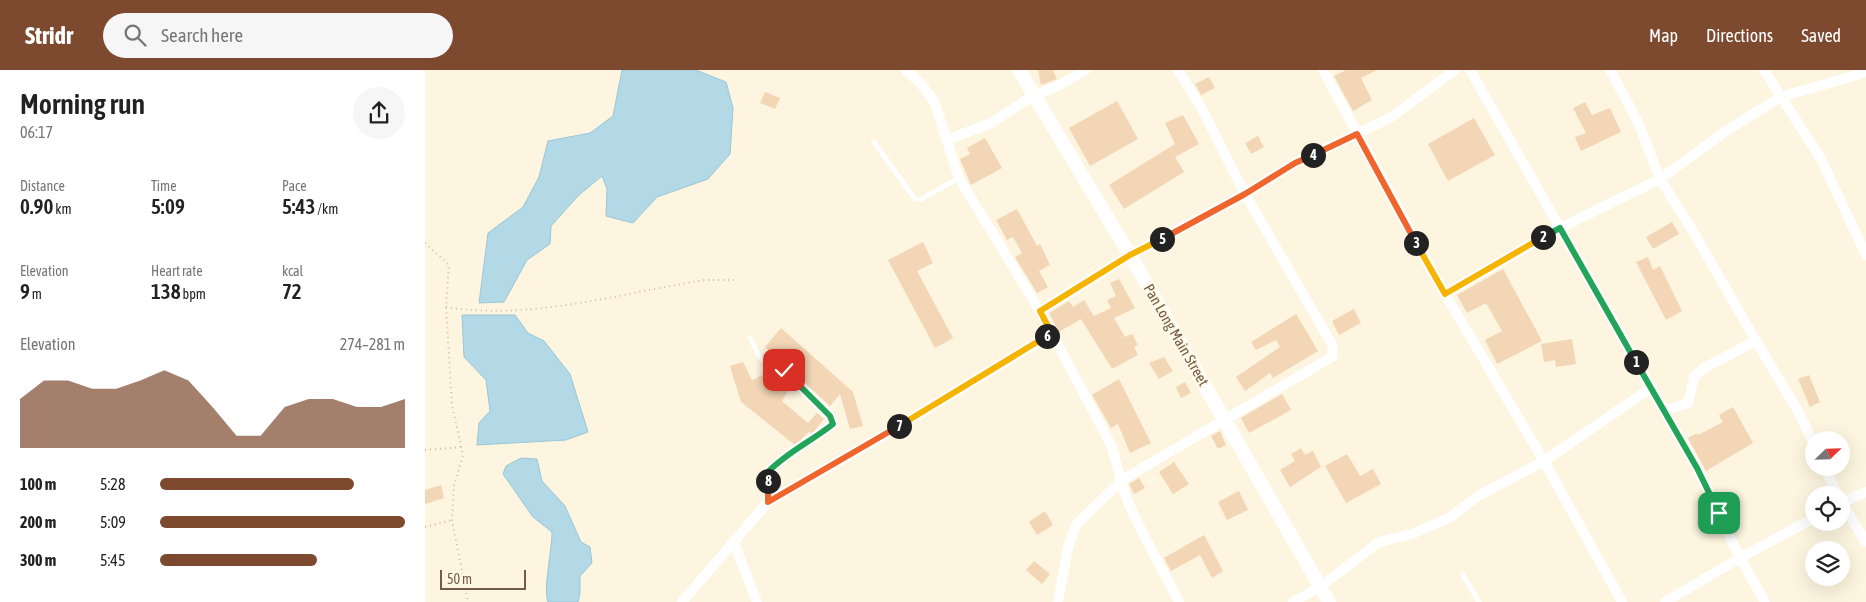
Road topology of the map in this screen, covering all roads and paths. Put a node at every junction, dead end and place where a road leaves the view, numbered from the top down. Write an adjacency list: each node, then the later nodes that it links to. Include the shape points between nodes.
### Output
1 (906, 70): 14 (street, via 934,101)
2 (1019, 70): 11 (street, Pan Long Main Street)
3 (1086, 70): 11 (street)
4 (1178, 70): 18 (street, via 1202,109)
5 (1323, 70): 13 (street)
6 (1455, 70): 13 (street, via 1390,118)
7 (1470, 70): 19 (street)
8 (1610, 70): 17 (street, via 1638,122)
9 (1763, 70): 12 (street)
10 (1866, 72): 12 (street)
11 (1033, 96): 14 (street, via 991,123); 21 (street, Pan Long Main Street)
12 (1781, 97): 17 (street, via 1729,129); 22 (street, via 1821,159)
13 (1357, 134): 18 (street, via 1295,163); 24 (street)
14 (947, 140): 16 (street)
15 (874, 142): 16 (lane, via 915,199 921,199)
16 (959, 178): 26 (street)
17 (1660, 179): 19 (street); 29 (street)
18 (1245, 194): 21 (street); 32 (street, via 1333,346 1332,357)
19 (1560, 228): 24 (street); 30 (street)
20 (425, 243): 25 (path, via 449,265)
21 (1130, 255): 26 (street); 32 (street, Pan Long Main Street)
22 (1866, 255)
23 (734, 280): 25 (path, via 705,280 529,311)
24 (1445, 294): 36 (street)
25 (446, 307): 34 (path, via 453,405)
26 (1040, 311): 27 (street)
27 (1052, 334): 37 (street, via 1111,445); 40 (street)
28 (749, 338): 40 (lane, via 761,358 784,370 830,416 833,424 781,459 768,472)
29 (1756, 340): 31 (street, via 1694,377 1688,403); 33 (street)
30 (1651, 388): 31 (street); 36 (street)
31 (1664, 410): 47 (street, via 1697,468)
32 (1224, 420): 37 (street); 49 (street, Pan Long Main Street)
33 (1808, 431)
34 (462, 447): 35 (path); 42 (path, via 463,455 454,485)
35 (425, 450)
36 (1544, 461): 49 (street, via 1478,496 1449,518 1412,534 1379,542); 58 (street)
37 (1122, 480): 53 (street, via 1076,525); 54 (street, via 1135,518)
38 (1866, 492): 39 (street)
39 (1850, 498)
40 (768, 502): 46 (street)
41 (1850, 516): 45 (street)
42 (452, 520): 44 (path); 50 (path)
43 (1805, 523): 47 (street)
44 (425, 527)
45 (1866, 542)
46 (734, 543): 51 (street); 52 (street)
47 (1740, 558): 59 (street); 60 (street)
48 (1463, 575): 57 (lane)
49 (1320, 587): 55 (street); 56 (street, Pan Long Main Street)
50 (468, 602)
51 (682, 602)
52 (757, 602)
53 (1057, 602)
54 (1179, 602)
55 (1293, 602)
56 (1329, 602)
57 (1479, 602)
58 (1622, 602)
59 (1665, 602)
60 (1765, 602)

